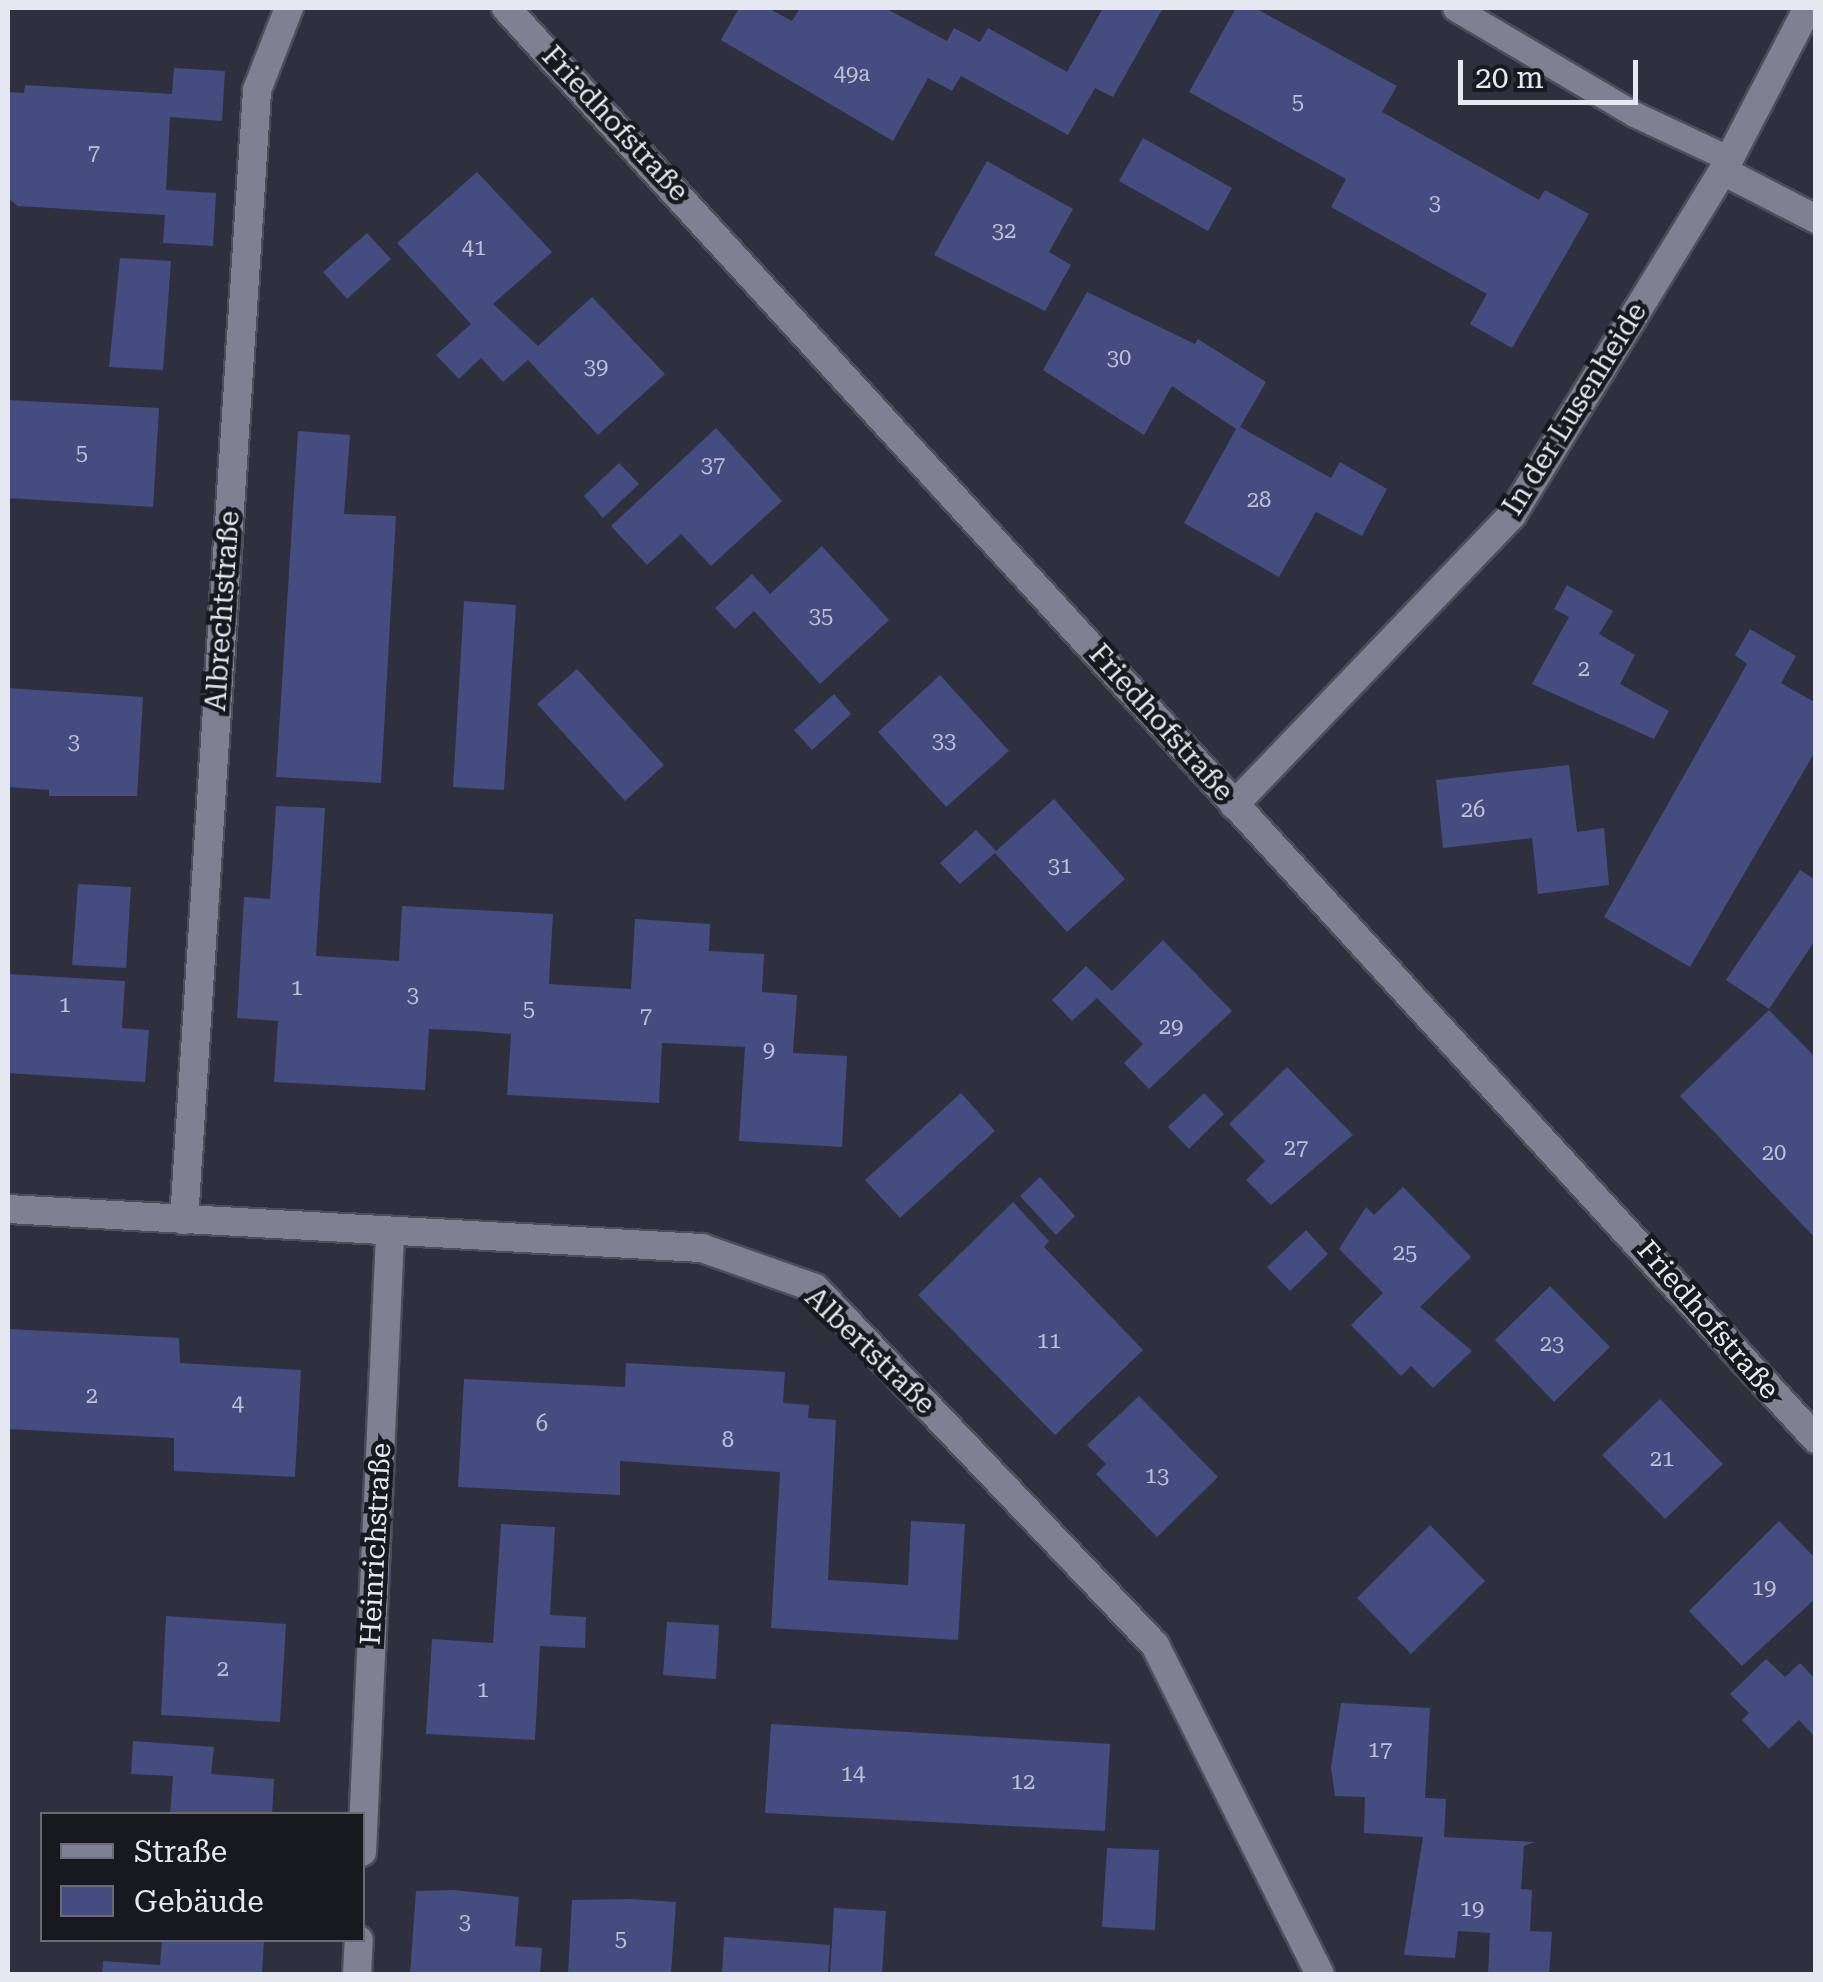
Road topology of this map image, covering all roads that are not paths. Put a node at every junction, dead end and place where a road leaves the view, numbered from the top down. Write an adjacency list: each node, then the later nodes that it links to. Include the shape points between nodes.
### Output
1 (289, 8): 9 (street, Albrechtstraße, via 256,90)
2 (506, 8): 7 (street, Friedhofstraße)
3 (1455, 8): 5 (lane)
4 (1808, 8): 5 (street, In der Lusenheide)
5 (1727, 165): 6 (street); 7 (street, In der Lusenheide, via 1512,515)
6 (1816, 219)
7 (1234, 804): 11 (street, Friedhofstraße)
8 (8, 1209): 9 (street, Albertstraße)
9 (184, 1220): 10 (street, Albertstraße)
10 (390, 1236): 12 (street, Heinrichstraße); 15 (street, Albertstraße, via 702,1248 814,1288 1155,1645)
11 (1816, 1439)
12 (364, 1812)
13 (358, 1942): 14 (street)
14 (357, 1974)
15 (1320, 1974)

